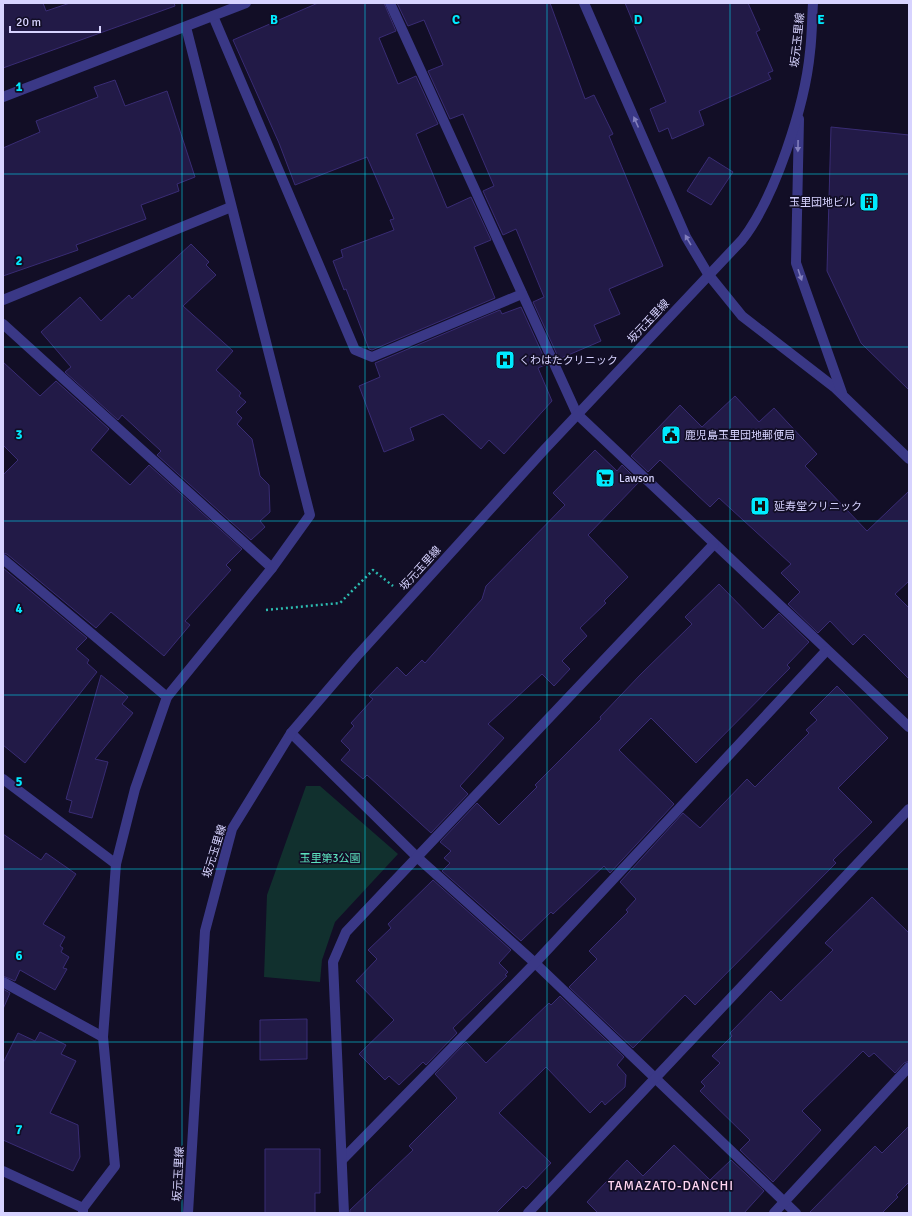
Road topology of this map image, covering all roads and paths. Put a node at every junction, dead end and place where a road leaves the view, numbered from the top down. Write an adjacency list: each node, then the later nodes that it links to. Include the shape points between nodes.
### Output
1 (246, 3): 5 (street)
2 (390, 3): 11 (street)
3 (584, 3): 10 (street, one-way to 3, via 686,237)
4 (813, 3): 8 (street, 坂元玉里線, via 810,53)
5 (213, 16): 6 (street); 11 (street, via 355,350 372,357)
6 (186, 27): 7 (street); 9 (street)
7 (3, 97)
8 (799, 107): 10 (street, 坂元玉里線, via 779,170 754,224 742,240); 14 (street, one-way to 14, via 796,263)
9 (232, 207): 12 (street); 19 (street, via 310,516)
10 (708, 274): 14 (street, via 742,316); 15 (street, 坂元玉里線)
11 (522, 294): 15 (street)
12 (3, 300)
13 (3, 324): 19 (street)
14 (843, 396): 16 (street)
15 (577, 414): 17 (street); 20 (street, 坂元玉里線)
16 (909, 459)
17 (714, 544): 22 (street); 28 (street)
18 (3, 559): 23 (street)
19 (272, 568): 21 (street)
20 (409, 598): 21 (path, via 373,570 340,603); 25 (street, 坂元玉里線)
21 (234, 613): 23 (street)
22 (826, 651): 24 (street); 30 (street)
23 (167, 697): 29 (street, via 135,789)
24 (909, 727)
25 (291, 733): 28 (street); 39 (street, 坂元玉里線, via 232,829 205,931)
26 (3, 779): 29 (street)
27 (909, 809): 34 (street)
28 (418, 858): 30 (street); 35 (street, via 346,932 333,962)
29 (116, 864): 32 (street)
30 (535, 962): 34 (street); 35 (street)
31 (3, 982): 32 (street)
32 (103, 1037): 38 (street, via 115,1166)
33 (909, 1067): 37 (street)
34 (655, 1079): 37 (street); 41 (street)
35 (342, 1160): 40 (street)
36 (3, 1171): 38 (street)
37 (784, 1202): 42 (street); 43 (street)
38 (80, 1211)
39 (188, 1213)
40 (344, 1213)
41 (528, 1213)
42 (774, 1213)
43 (796, 1213)

